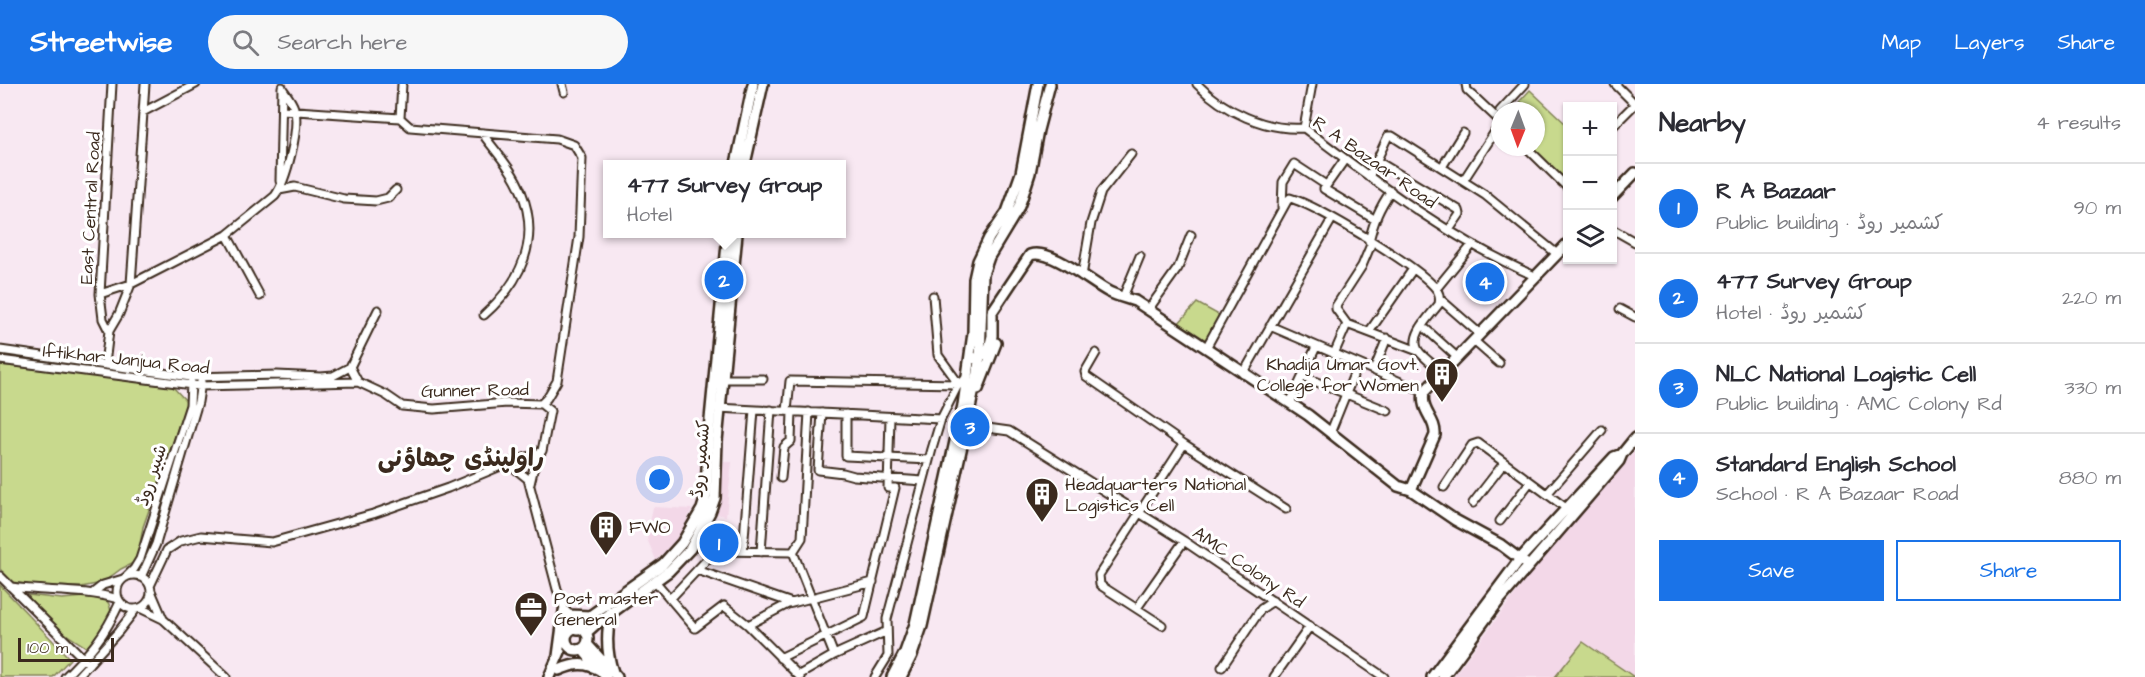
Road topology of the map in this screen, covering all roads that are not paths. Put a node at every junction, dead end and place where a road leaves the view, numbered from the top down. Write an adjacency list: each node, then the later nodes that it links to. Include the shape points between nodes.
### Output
1 (112, 84): 66 (street, East Central Road)
2 (145, 84): 20 (street); 40 (street)
3 (196, 84): 20 (street)
4 (402, 84): 21 (street)
5 (562, 84): 15 (street)
6 (759, 84): 27 (street)
7 (1038, 84): 93 (street, via 1016,190 978,261)
8 (1050, 84): 91 (street, via 1022,198 983,274)
9 (1197, 84): 23 (street, R A Bazaar Road, via 1211,99 1251,119 1286,129)
10 (1312, 84): 23 (street)
11 (1466, 84): 19 (street, via 1467,90)
12 (1525, 84): 16 (street)
13 (1615, 84): 22 (street, via 1635,104)
14 (282, 86): 17 (street); 18 (street)
15 (564, 92)
16 (1511, 102)
17 (282, 110): 18 (street); 41 (street)
18 (296, 110): 21 (street); 41 (street, via 293,150)
19 (1491, 110)
20 (143, 112): 40 (street)
21 (400, 118): 25 (street, via 410,127)
22 (1617, 122)
23 (1304, 128): 30 (street, R A Bazaar Road)
24 (1491, 131): 37 (street)
25 (482, 133): 75 (street, via 521,189 530,218 523,266 503,299); 114 (street, via 557,139 574,145 582,158 579,237 557,381)
26 (1463, 133): 34 (street)
27 (744, 150): 31 (street); 32 (street)
28 (1131, 154): 61 (street, via 1101,192 1090,223)
29 (1535, 156): 38 (street)
30 (1345, 159): 36 (street, R A Bazaar Road); 39 (street)
31 (739, 160)
32 (745, 160)
33 (1377, 161): 34 (street, via 1390,135); 36 (street); 48 (street, via 1459,210)
34 (1442, 167): 37 (street)
35 (1635, 173): 43 (street)
36 (1369, 177): 44 (street, R A Bazaar Road)
37 (1463, 181): 58 (street)
38 (1561, 182)
39 (1326, 185): 45 (street, via 1294,164 1283,182); 47 (street, via 1326,190)
40 (137, 190): 63 (street)
41 (279, 190): 42 (street, via 295,187 344,199 376,201 388,198); 50 (street)
42 (396, 190)
43 (1617, 191)
44 (1391, 192): 47 (street); 48 (street, R A Bazaar Road)
45 (1282, 209): 46 (street, via 1290,198); 85 (street)
46 (1332, 219): 54 (street); 78 (street)
47 (1374, 219): 54 (street)
48 (1449, 230): 56 (street, R A Bazaar Road)
49 (1617, 232): 55 (street)
50 (227, 235): 63 (street); 67 (street)
51 (1191, 235): 74 (street, via 1178,268)
52 (728, 238): 65 (street, کشمیر روڈ)
53 (736, 238): 65 (street, کشمیر روڈ)
54 (1371, 241): 60 (street); 77 (street, via 1362,266 1336,306)
55 (1635, 242)
56 (1472, 245): 62 (street, R A Bazaar Road); 64 (street)
57 (1563, 248): 58 (street)
58 (1557, 254): 62 (street)
59 (1140, 256): 69 (street)
60 (1413, 269): 64 (street); 81 (street)
61 (1082, 276): 69 (street); 71 (street, via 1055,259 1040,253 1030,255)
62 (1535, 276): 83 (street)
63 (131, 284): 66 (street); 80 (street)
64 (1436, 289): 70 (street)
65 (727, 292): 107 (street, کشمیر روڈ)
66 (100, 294): 80 (street, East Central Road)
67 (260, 296)
68 (933, 296): 109 (street, via 938,355)
69 (1123, 297): 74 (street)
70 (1440, 299): 83 (street); 87 (street, via 1417,335)
71 (994, 308): 91 (street, via 991,344); 123 (street, via 997,339)
72 (1620, 309): 76 (street)
73 (378, 310): 98 (street)
74 (1148, 310): 85 (street)
75 (484, 315)
76 (1635, 316)
77 (1347, 324): 81 (street); 90 (street)
78 (1270, 326): 84 (street); 101 (street)
79 (1427, 330): 92 (street)
80 (109, 331): 96 (street)
81 (1369, 332): 82 (street)
82 (1387, 338): 87 (street); 99 (street)
83 (1477, 338): 92 (street); 95 (street)
84 (1316, 346): 90 (street); 103 (street)
85 (1206, 348): 101 (street)
86 (0, 351): 88 (street, Iftikhar Janjua Road)
87 (1418, 351): 100 (street)
88 (19, 353): 94 (street); 96 (street, Iftikhar Janjua Road)
89 (1096, 353): 130 (street, via 1086,376)
90 (1334, 354): 97 (street)
91 (980, 357): 93 (street); 123 (street)
92 (1458, 357): 100 (street)
93 (970, 359): 102 (street)
94 (1, 360): 106 (street, Iftikhar Janjua Road)
95 (1499, 363)
96 (105, 364): 106 (street, Iftikhar Janjua Road)
97 (1358, 364): 99 (street); 112 (street)
98 (350, 367): 104 (street, Iftikhar Janjua Road, via 321,377); 108 (street)
99 (1374, 370): 111 (street)
100 (1443, 373): 111 (street)
101 (1243, 374): 113 (street)
102 (968, 376): 109 (street); 196 (street, via 915,624)
103 (1302, 376): 112 (street); 113 (street)
104 (202, 377): 106 (street, Iftikhar Janjua Road); 110 (street, شبیر روڈ)
105 (764, 380): 107 (street)
106 (191, 381): 110 (street, Iftikhar Janjua Road); 159 (street, شبیر روڈ, via 190,405 140,559)
107 (721, 381): 115 (street, کشمیر روڈ)
108 (358, 382): 110 (street, Iftikhar Janjua Road); 114 (street, Gunner Road, via 402,406 434,409)
109 (959, 384): 118 (street, via 790,381); 125 (street)
110 (200, 386): 158 (street, شبیر روڈ, via 156,544)
111 (1424, 392): 143 (street, via 1424,409 1436,427 1435,435)
112 (1346, 394): 119 (street); 128 (street)
113 (1290, 403): 128 (street)
114 (541, 404): 131 (street, Gunner Road, via 550,411 542,451)
115 (716, 407): 116 (street); 160 (street, کشمیر روڈ, via 715,498 690,549); 174 (street, کشمیر روڈ, via 708,440 706,496 682,543 663,564)
116 (754, 410): 117 (street); 151 (street)
117 (771, 410): 118 (street); 152 (street)
118 (789, 411): 120 (street); 137 (street, via 791,441 784,447)
119 (1388, 411)
120 (809, 412): 121 (street); 153 (street, via 802,538)
121 (822, 413): 122 (street); 138 (street, via 818,470)
122 (846, 414): 124 (street); 133 (street, via 846,456)
123 (969, 414): 126 (street)
124 (890, 417): 125 (street); 133 (street)
125 (941, 419): 134 (street)
126 (966, 425): 148 (street, AMC Colony Rd, via 1009,431); 197 (street, via 922,626)
127 (1602, 430): 144 (street)
128 (1330, 432): 143 (street, via 1398,486)
129 (1635, 438): 132 (street)
130 (1184, 444): 147 (street); 148 (street)
131 (537, 454): 135 (street); 141 (street)
132 (1622, 454): 146 (street, via 1614,457); 155 (street)
133 (889, 458): 134 (street); 138 (street)
134 (929, 460): 139 (street)
135 (508, 463): 141 (street); 163 (street, via 373,514 273,542 201,536 181,541 166,550)
136 (1504, 463): 140 (street); 142 (street, via 1475,443); 145 (street)
137 (782, 478)
138 (888, 478): 139 (street); 161 (street, via 888,488 896,488)
139 (923, 481): 180 (street)
140 (1530, 482): 144 (street); 149 (street)
141 (530, 484): 172 (street)
142 (1444, 487)
143 (1411, 490): 154 (street)
144 (1547, 494): 146 (street)
145 (1473, 503)
146 (1566, 508): 154 (street)
147 (1287, 509)
148 (1139, 512): 150 (street, AMC Colony Rd); 170 (street, via 1099,575 1100,585)
149 (1500, 521)
150 (1184, 541): 168 (street, AMC Colony Rd); 170 (street)
151 (743, 551): 152 (street); 156 (street, via 715,551)
152 (761, 552): 153 (street)
153 (793, 552): 165 (street)
154 (1520, 560): 155 (street); 200 (street)
155 (1528, 566): 201 (street)
156 (697, 570): 166 (street); 169 (street)
157 (0, 576): 162 (street)
158 (141, 577): 159 (street); 163 (street)
159 (124, 578): 164 (street); 167 (street, via 118,585)
160 (655, 581): 166 (street); 173 (street, کشمیر روڈ)
161 (873, 582): 165 (street); 181 (street, via 864,617)
162 (10, 587): 164 (street); 186 (street)
163 (151, 589): 171 (street, via 148,602); 175 (street)
164 (94, 592): 167 (street)
165 (811, 598): 169 (street); 181 (street)
166 (670, 599): 176 (street, via 695,628 724,606)
167 (119, 600): 171 (street, via 129,609); 186 (street, via 109,627)
168 (1273, 601): 178 (street, AMC Colony Rd); 187 (street, via 1262,609)
169 (792, 603): 176 (street)
170 (1137, 608): 177 (street)
171 (138, 609): 175 (street); 186 (street)
172 (564, 611): 174 (street); 179 (street); 184 (street)
173 (611, 612): 179 (street, کشمیر روڈ); 189 (street)
174 (590, 616): 179 (street, کشمیر روڈ)
175 (163, 619): 193 (street)
176 (748, 625): 185 (street)
177 (1162, 625)
178 (1310, 626): 198 (street); 199 (street, AMC Colony Rd)
179 (579, 630): 182 (street); 182 (street, via 567,635)
180 (887, 631): 183 (street); 195 (street, via 888,656)
181 (826, 636): 183 (street); 185 (street)
182 (577, 646): 184 (street); 188 (street); 189 (street)
183 (834, 655): 190 (street)
184 (558, 656): 194 (street)
185 (780, 658): 190 (street)
186 (86, 662): 191 (street); 192 (street)
187 (1222, 667)
188 (558, 673): 189 (street, via 571,664 580,664)
189 (609, 674)
190 (799, 676)
191 (65, 677)
192 (77, 677)
193 (226, 677)
194 (549, 677)
195 (875, 677)
196 (892, 677)
197 (901, 677)
198 (1274, 677)
199 (1384, 677)
200 (1432, 677)
201 (1443, 677)

